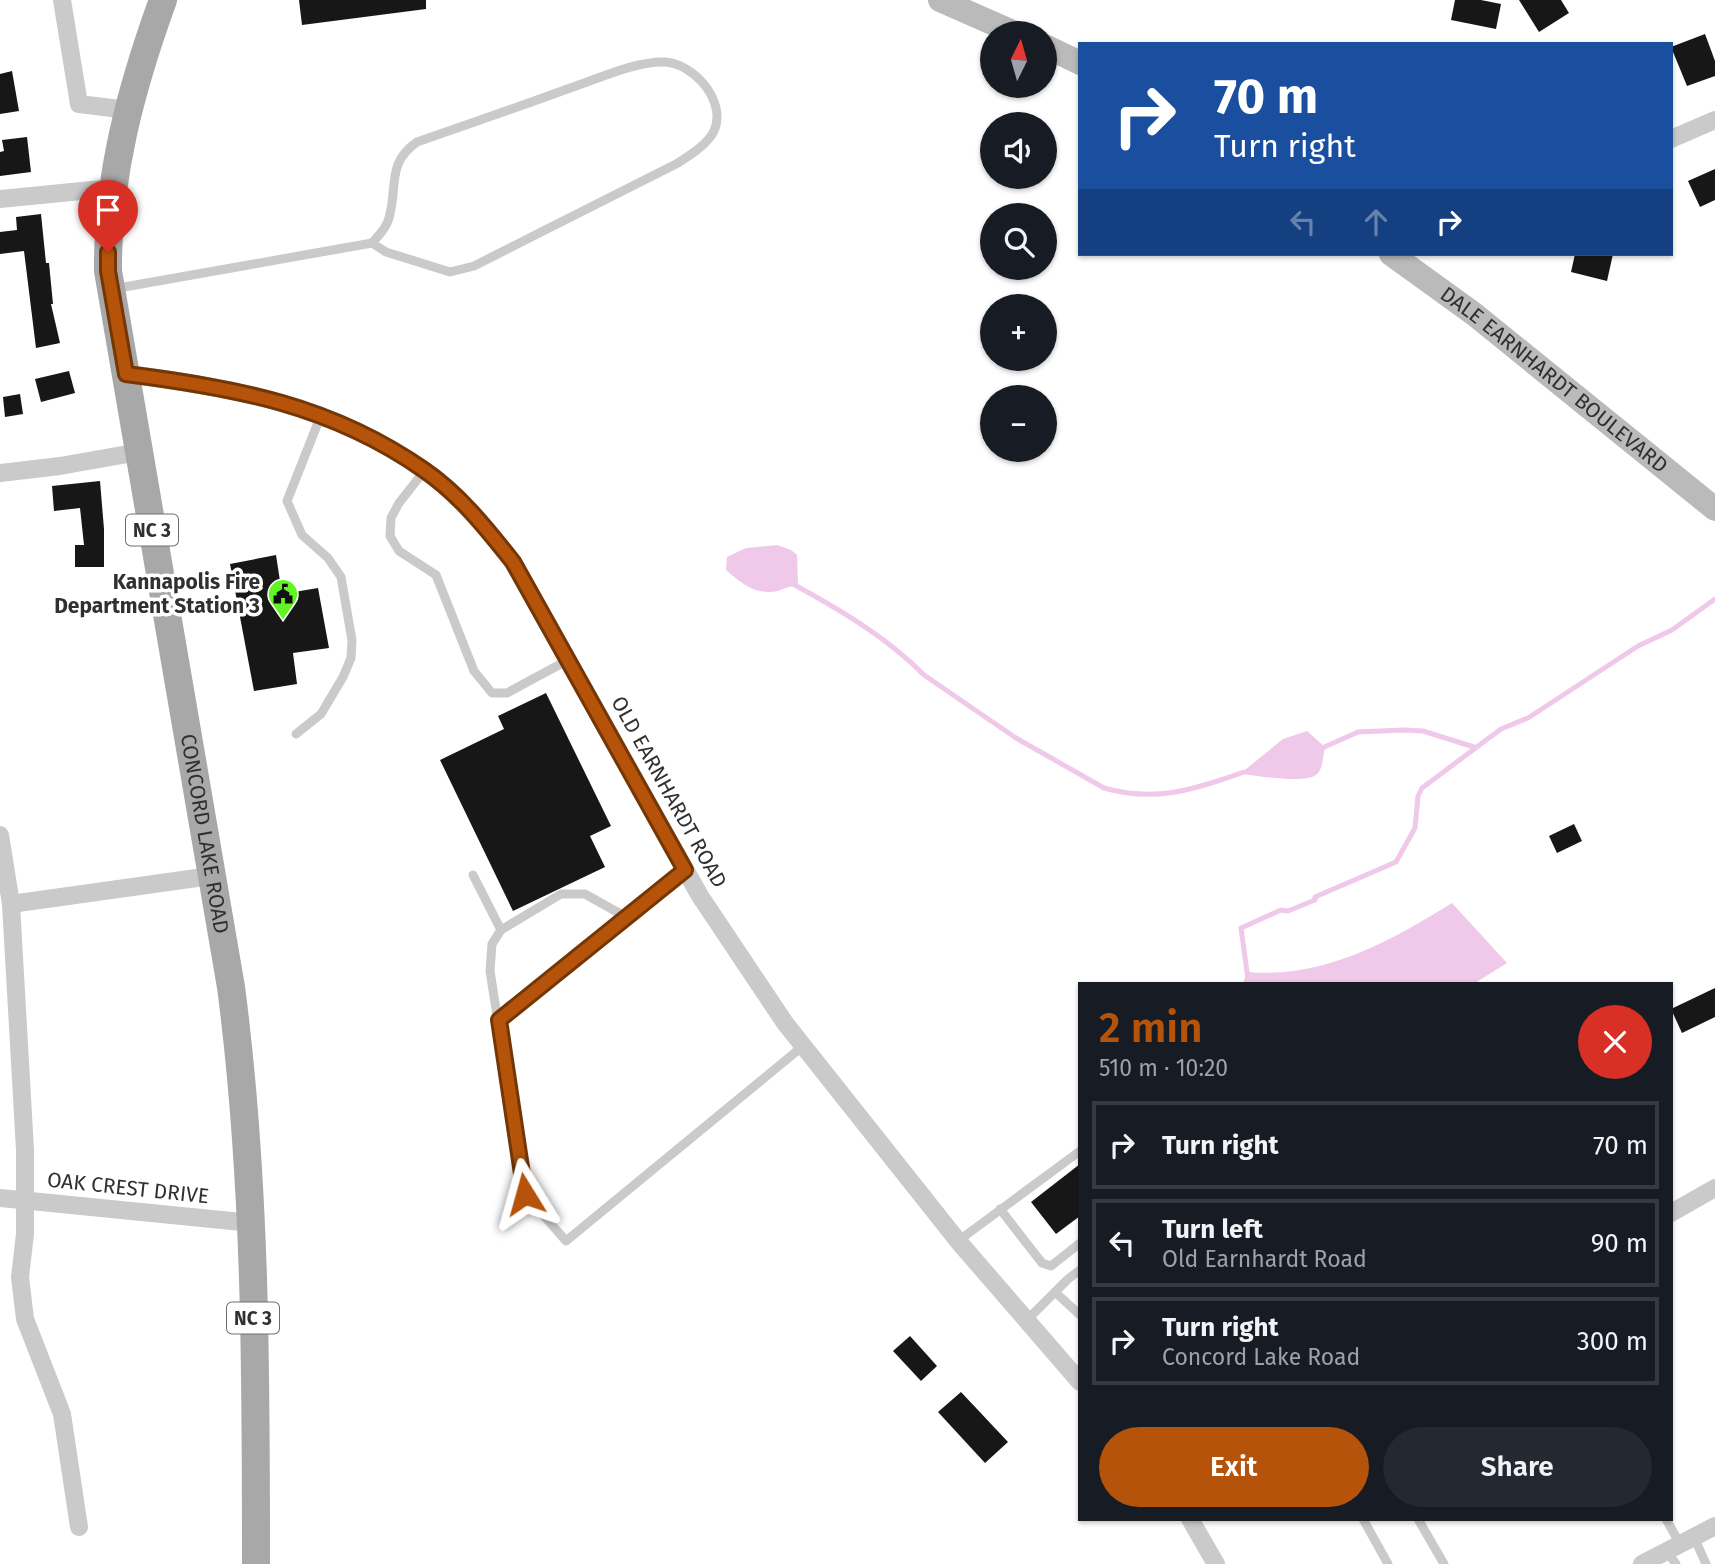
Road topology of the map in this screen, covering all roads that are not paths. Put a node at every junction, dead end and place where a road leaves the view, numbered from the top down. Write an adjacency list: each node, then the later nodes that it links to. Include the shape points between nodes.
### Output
1 (62, 0): 7 (street, via 79,104)
2 (163, 0): 7 (main road, CONCORD LAKE ROAD / NC 3)
3 (940, 0): 4 (main road)
4 (988, 21)
5 (1057, 52): 6 (main road)
6 (1078, 62)
7 (128, 110): 10 (main road, CONCORD LAKE ROAD / NC 3)
8 (1715, 120): 9 (street)
9 (1673, 138)
10 (111, 188): 11 (street); 14 (main road, CONCORD LAKE ROAD / NC 3)
11 (0, 199)
12 (372, 243): 12 (lane, via 386,252 450,272 474,266 678,163 699,148 714,131 716,110 709,90 692,72 667,62 628,68 417,142 404,151 395,173 390,216); 14 (lane)
13 (1394, 256): 20 (main road, DALE EARNHARDT BOULEVARD, via 1474,314)
14 (111, 289): 15 (main road, CONCORD LAKE ROAD / NC 3)
15 (126, 374): 16 (street, OLD EARNHARDT ROAD, via 243,393); 17 (main road, CONCORD LAKE ROAD / NC 3)
16 (321, 415): 18 (street, OLD EARNHARDT ROAD, via 357,429); 22 (lane, via 287,501 302,535 341,577 351,658 321,714)
17 (139, 452): 19 (street); 26 (main road, CONCORD LAKE ROAD / NC 3)
18 (425, 471): 21 (street, OLD EARNHARDT ROAD, via 466,507 513,562); 21 (lane, via 399,503 391,518 390,536 398,551 436,575 481,681 492,693 507,693)
19 (0, 473)
20 (1715, 509)
21 (568, 660): 24 (street, OLD EARNHARDT ROAD)
22 (296, 734)
23 (0, 835): 27 (street)
24 (685, 870): 28 (lane); 31 (street, OLD EARNHARDT ROAD)
25 (473, 875): 29 (lane)
26 (211, 876): 27 (street); 38 (main road, CONCORD LAKE ROAD / NC 3, via 241,1063)
27 (11, 904): 35 (street)
28 (626, 917): 29 (lane, via 585,894 561,894); 30 (lane)
29 (502, 930): 30 (lane, via 492,944 490,971)
30 (499, 1020): 31 (lane, via 525,1194 566,1241)
31 (803, 1046): 39 (street, OLD EARNHARDT ROAD)
32 (1078, 1152): 36 (lane)
33 (1715, 1188): 37 (street)
34 (0, 1198): 35 (street, OAK CREST DRIVE)
35 (25, 1201): 38 (street, OAK CREST DRIVE); 51 (street, via 20,1277 25,1319 62,1414)
36 (1000, 1209): 39 (lane); 40 (lane, via 1042,1263 1051,1266)
37 (1673, 1212)
38 (252, 1223): 53 (main road, CONCORD LAKE ROAD / NC 3)
39 (958, 1241): 44 (street, OLD EARNHARDT ROAD)
40 (1078, 1245)
41 (1078, 1272): 42 (lane)
42 (1055, 1292): 43 (lane); 44 (lane)
43 (1078, 1313)
44 (1026, 1321): 45 (street, OLD EARNHARDT ROAD)
45 (1078, 1380)
46 (1191, 1521): 54 (street)
47 (1364, 1521): 55 (lane)
48 (1419, 1521): 56 (lane)
49 (1667, 1521): 52 (lane)
50 (1715, 1526): 52 (street)
51 (79, 1527)
52 (1679, 1549): 57 (street); 58 (lane)
53 (256, 1564)
54 (1216, 1564)
55 (1388, 1564)
56 (1444, 1564)
57 (1642, 1564)
58 (1706, 1564)

